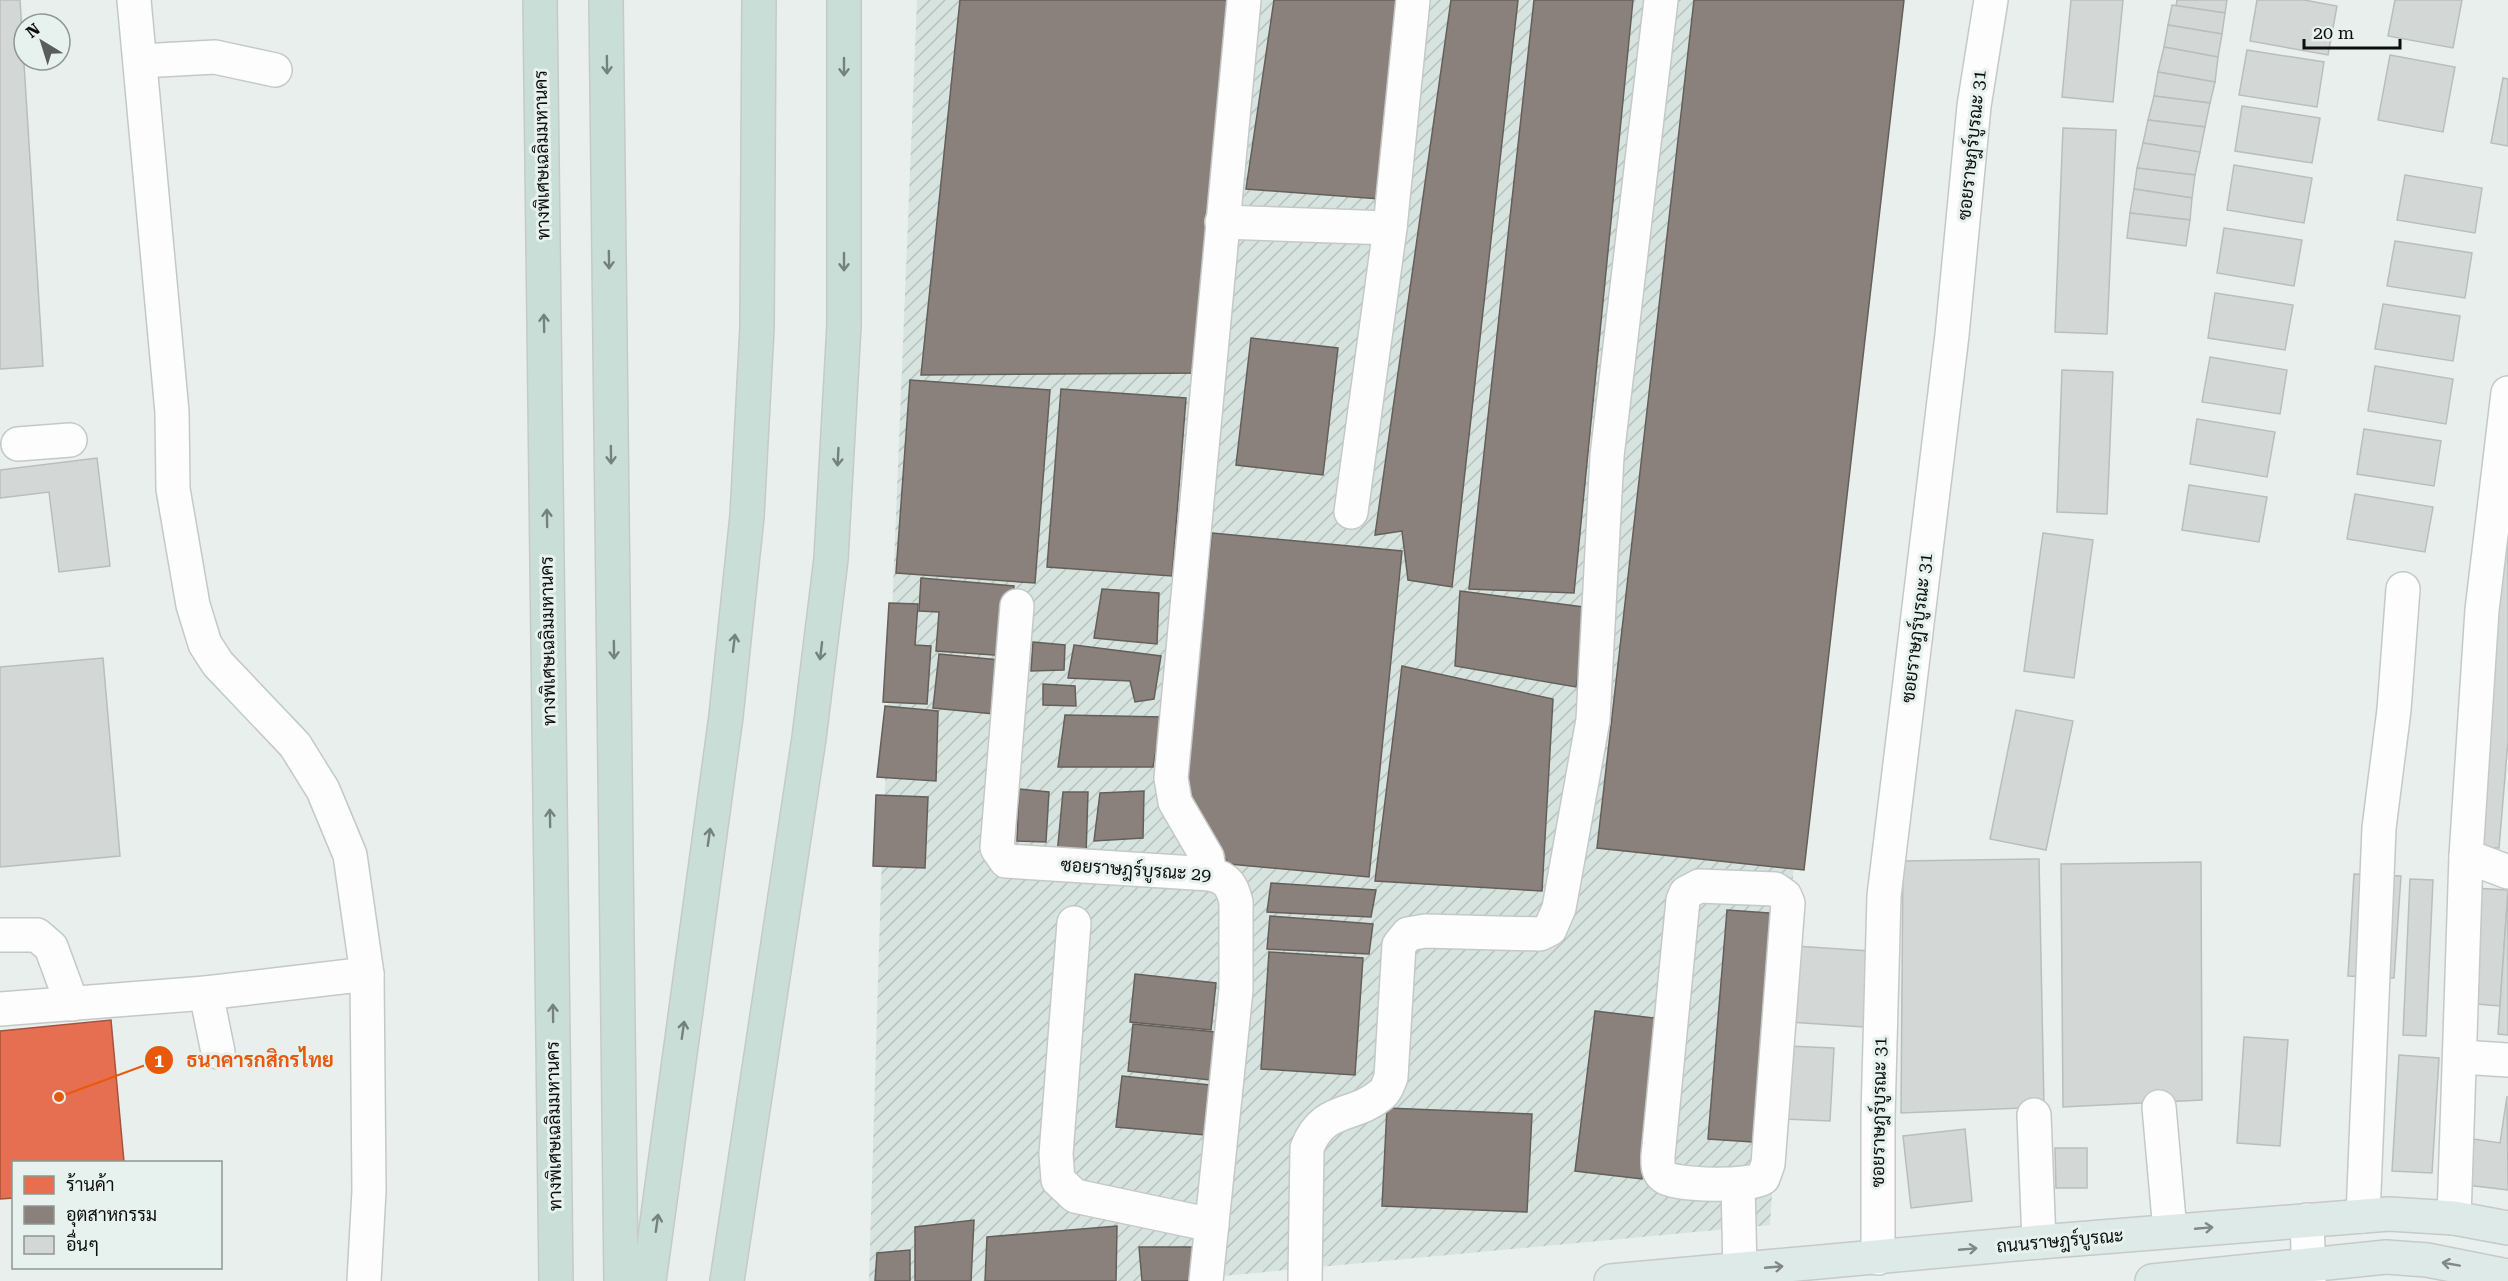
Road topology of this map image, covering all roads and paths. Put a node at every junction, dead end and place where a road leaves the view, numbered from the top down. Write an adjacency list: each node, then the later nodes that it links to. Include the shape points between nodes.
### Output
1 (134, 0): 10 (street)
2 (540, 0): 48 (highway, ทางพิเศษเฉลิมมหานคร, one-way to 2)
3 (606, 0): 49 (highway, one-way to 49)
4 (759, 0): 50 (highway, one-way to 4, via 726,716 747,516 757,328)
5 (843, 0): 51 (highway, one-way to 51, via 844,325 831,559 809,738)
6 (1244, 0): 12 (street)
7 (1413, 0): 13 (street)
8 (1661, 0): 53 (street, via 1607,456 1593,720 1559,908 1550,929 1540,934 1425,931 1408,934 1399,945 1391,1077 1384,1093 1326,1120 1313,1132 1307,1148)
9 (1990, 0): 43 (street, ซอยราษฎร์บูรณะ 31, via 1974,106 1952,335 1884,896)
10 (140, 61): 11 (street, via 215,57); 25 (street, via 172,412 173,489 193,605 205,644 218,664 295,745 323,790 350,855)
11 (275, 70)
12 (1222, 222): 13 (street); 22 (street, via 1171,778 1175,802 1207,857)
13 (1390, 228): 17 (street)
14 (2508, 393): 20 (street, via 2482,610)
15 (70, 440): 16 (street)
16 (18, 444)
17 (1351, 513)
18 (2403, 589): 35 (street, via 2394,710 2379,828)
19 (1017, 606): 22 (street, ซอยราษฎร์บูรณะ 29, via 997,848 1000,855 1006,861)
20 (2466, 856): 21 (street); 30 (street)
21 (2508, 872)
22 (1210, 874): 38 (street, ซอยราษฎร์บูรณะ 29, via 1224,878 1233,888 1236,902 1236,990)
23 (1074, 923): 38 (street, via 1056,1154 1058,1180 1075,1196)
24 (0, 935): 27 (street, via 37,935 51,947)
25 (367, 974): 26 (street); 47 (street, via 369,1191)
26 (206, 993): 27 (street); 29 (street)
27 (72, 1004): 28 (street)
28 (0, 1009)
29 (218, 1052)
30 (2461, 1057): 31 (street); 36 (street)
31 (2508, 1060)
32 (2159, 1107): 40 (street)
33 (2034, 1115): 41 (street)
34 (1738, 1185): 34 (street, via 1669,1180 1662,1177 1658,1167 1683,900 1686,893 1699,886 1775,889 1788,903 1768,1164 1757,1182); 44 (street)
35 (2376, 1215): 36 (main road, ถนนราษฎร์บูรณะ); 37 (main road, ถนนราษฎร์บูรณะ); 42 (main road)
36 (2454, 1218): 39 (main road, ถนนราษฎร์บูรณะ)
37 (2307, 1220): 40 (main road, ถนนราษฎร์บูรณะ, one-way to 37); 45 (street)
38 (1212, 1225): 52 (street, ซอยราษฎร์บูรณะ 29)
39 (2508, 1228)
40 (2170, 1231): 41 (main road, ถนนราษฎร์บูรณะ)
41 (2039, 1242): 43 (main road, ถนนราษฎร์บูรณะ, one-way to 41)
42 (2386, 1257): 45 (main road); 46 (main road, one-way to 42, via 2427,1260)
43 (1878, 1258): 44 (main road, ถนนราษฎร์บูรณะ, one-way to 43)
44 (1740, 1270): 54 (main road, ถนนราษฎร์บูรณะ)
45 (2309, 1273): 55 (main road)
46 (2508, 1276)
47 (364, 1281)
48 (556, 1281)
49 (621, 1281)
50 (649, 1281)
51 (727, 1281)
52 (1206, 1281)
53 (1305, 1281)
54 (1611, 1281)
55 (2152, 1281)

